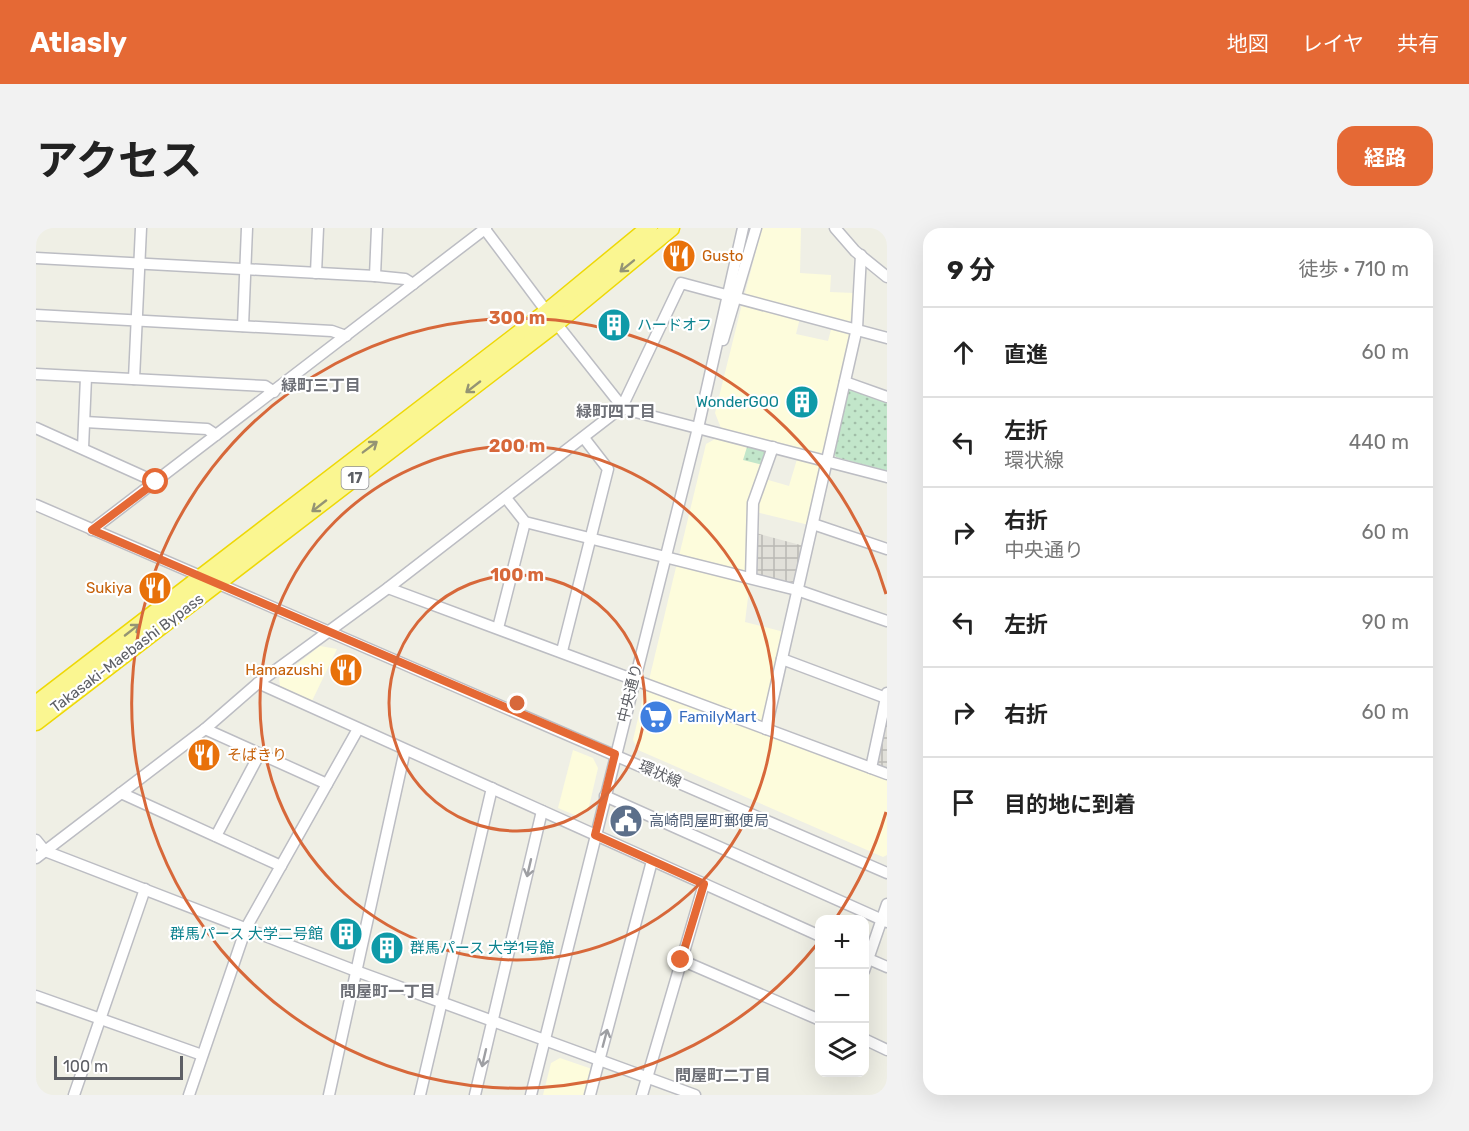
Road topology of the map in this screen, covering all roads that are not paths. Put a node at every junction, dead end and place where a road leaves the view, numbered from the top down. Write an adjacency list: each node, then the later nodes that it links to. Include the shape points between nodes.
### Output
1 (141, 228): 13 (street)
2 (247, 228): 14 (street)
3 (318, 228): 15 (street)
4 (377, 228): 16 (street)
5 (485, 228): 18 (street); 21 (street)
6 (649, 228): 21 (highway, Takasaki-Maebashi Bypass / 17)
7 (671, 228): 21 (highway, Takasaki-Maebashi Bypass / 17, one-way to 21)
8 (743, 228): 19 (street, 中央通り)
9 (756, 228): 19 (street, 中央通り)
10 (835, 228): 11 (street)
11 (861, 255): 17 (street); 24 (street)
12 (36, 258): 13 (street)
13 (139, 264): 14 (street); 22 (street)
14 (245, 270): 15 (street); 23 (street)
15 (316, 273): 16 (street)
16 (375, 276): 18 (street, via 405,279)
17 (887, 277)
18 (413, 284): 25 (street)
19 (732, 296): 24 (street); 33 (street, via 681,283); 36 (street, 中央通り)
20 (36, 315): 22 (street)
21 (552, 317): 33 (street); 52 (highway, Takasaki-Maebashi Bypass / 17, one-way to 21); 54 (highway, Takasaki-Maebashi Bypass / 17, one-way to 54)
22 (136, 320): 23 (street); 29 (street)
23 (243, 326): 25 (street)
24 (857, 328): 26 (street); 30 (street)
25 (346, 336): 31 (street)
26 (887, 338)
27 (36, 375): 28 (street)
28 (86, 377): 29 (street); 34 (street)
29 (134, 379): 31 (street, via 265,386)
30 (845, 382): 32 (street); 41 (street)
31 (274, 392): 37 (street)
32 (887, 397)
33 (622, 407): 36 (street); 38 (street)
34 (85, 422): 37 (street, via 207,429); 40 (street)
35 (36, 428): 40 (street)
36 (698, 428): 39 (street); 51 (street, 中央通り)
37 (216, 435): 43 (street)
38 (584, 438): 44 (street); 49 (street, via 608,469)
39 (773, 447): 41 (street); 53 (street, via 753,503)
40 (83, 448): 43 (street)
41 (828, 460): 42 (street); 47 (street)
42 (887, 477)
43 (156, 482): 48 (street)
44 (506, 498): 46 (street); 55 (street)
45 (36, 505): 48 (street, 環状線)
46 (525, 522): 49 (street); 58 (street)
47 (813, 524): 50 (street); 56 (street)
48 (92, 530): 52 (street, 環状線)
49 (590, 538): 51 (street); 60 (street)
50 (887, 549)
51 (664, 558): 53 (street); 62 (street, 中央通り)
52 (202, 575): 54 (street, 環状線); 65 (highway, Takasaki-Maebashi Bypass / 17, one-way to 52)
53 (751, 578): 56 (street)
54 (220, 583): 59 (street, 環状線); 66 (highway, Takasaki-Maebashi Bypass / 17)
55 (388, 588): 58 (street); 59 (street)
56 (797, 590): 57 (street); 61 (street)
57 (887, 621)
58 (498, 628): 60 (street)
59 (327, 632): 63 (street); 71 (street, 環状線)
60 (562, 651): 62 (street)
61 (782, 659): 64 (street); 69 (street)
62 (633, 679): 69 (street); 71 (street, 中央通り)
63 (258, 683): 67 (street); 68 (street)
64 (886, 696): 73 (street)
65 (36, 704)
66 (36, 722)
67 (205, 729): 72 (street); 77 (street)
68 (358, 729): 70 (street); 75 (street)
69 (766, 729): 73 (street)
70 (405, 750): 76 (street); 97 (street)
71 (615, 754): 78 (street, 中央通り); 86 (street, 環状線)
72 (259, 755): 75 (street); 81 (street)
73 (871, 768): 74 (street)
74 (887, 774)
75 (327, 784): 85 (street)
76 (492, 788): 79 (street); 99 (street)
77 (121, 793): 81 (street); 83 (street)
78 (605, 796): 80 (street, 中央通り); 90 (street)
79 (542, 811): 80 (street); 102 (street, one-way to 102)
80 (595, 835): 84 (street); 103 (street, 中央通り)
81 (216, 836): 85 (street)
82 (36, 840): 83 (street)
83 (40, 854): 88 (street)
84 (652, 861): 87 (street); 107 (street, one-way to 84)
85 (281, 866): 91 (street)
86 (887, 873)
87 (704, 884): 92 (street); 95 (street)
88 (145, 889): 91 (street); 100 (street)
89 (887, 904): 90 (street)
90 (884, 921): 93 (street)
91 (246, 928): 97 (street); 106 (street)
92 (815, 934)
93 (869, 952)
94 (869, 959): 96 (street)
95 (681, 960): 101 (street); 108 (street)
96 (887, 967)
97 (356, 971): 99 (street); 111 (street)
98 (36, 996): 100 (street)
99 (442, 1001): 102 (street); 112 (street)
100 (101, 1018): 106 (street); 109 (street)
101 (815, 1018)
102 (492, 1020): 103 (street); 113 (street, one-way to 113)
103 (544, 1040): 107 (street); 114 (street, 中央通り)
104 (869, 1042): 105 (street)
105 (887, 1050)
106 (202, 1055): 110 (street)
107 (600, 1059): 108 (street); 115 (street)
108 (647, 1077): 116 (street); 117 (street)
109 (74, 1095)
110 (189, 1095)
111 (329, 1095)
112 (420, 1095)
113 (475, 1095)
114 (531, 1095)
115 (590, 1095)
116 (642, 1095)
117 (695, 1095)

